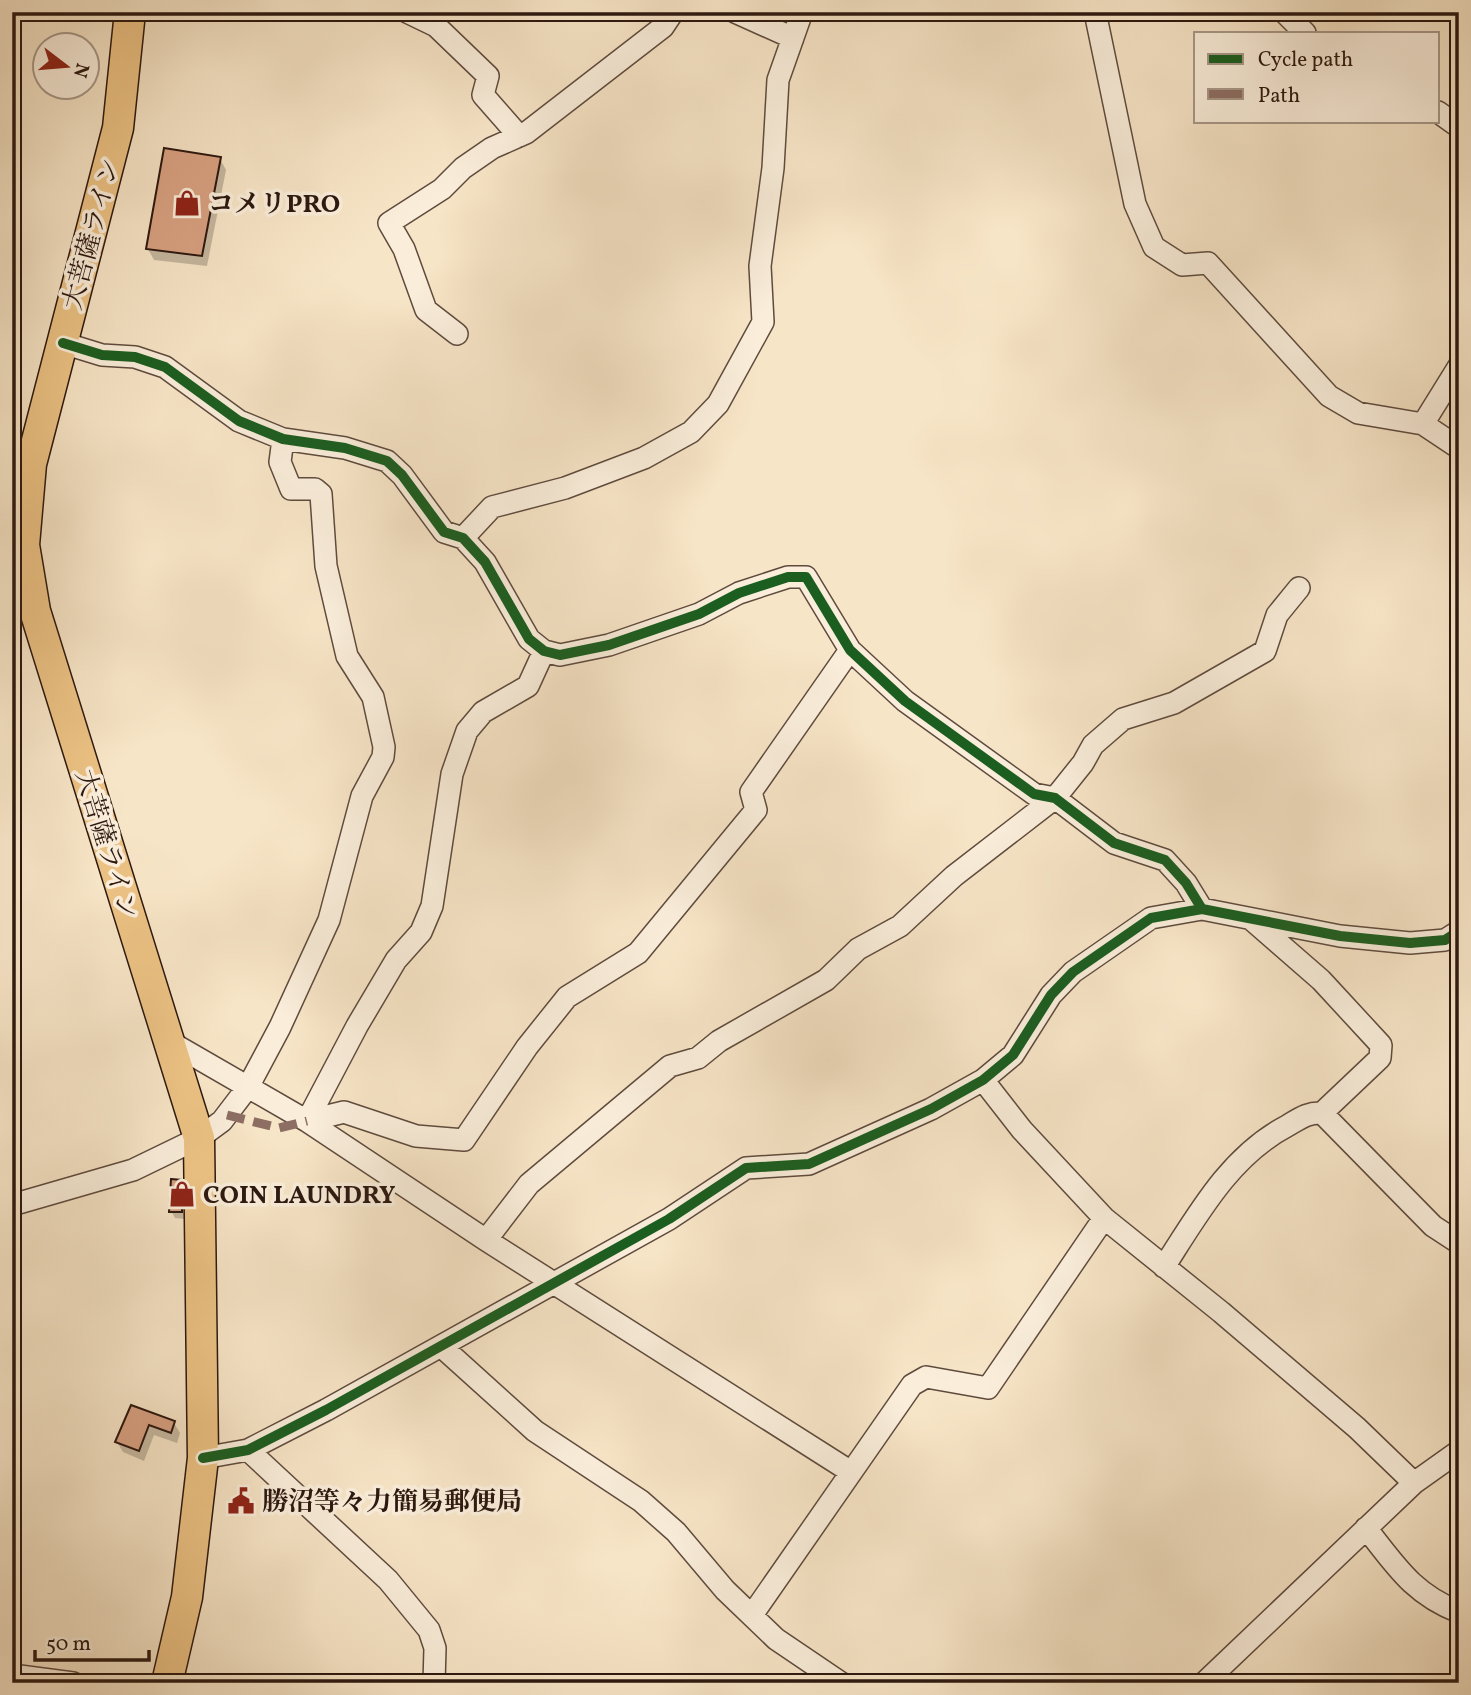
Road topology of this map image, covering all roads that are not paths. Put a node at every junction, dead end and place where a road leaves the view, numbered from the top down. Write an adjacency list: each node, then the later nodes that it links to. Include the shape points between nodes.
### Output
1 (130, 12): 14 (highway, 大菩薩ライン, via 118,128)
2 (407, 12): 12 (street, via 436,26 482,69 488,76 483,95)
3 (673, 12): 12 (street, via 663,27)
4 (735, 12): 9 (street)
5 (802, 12): 9 (street)
6 (1095, 12): 16 (street, via 1135,204 1154,247 1182,265 1208,263 1328,396 1358,413)
7 (1284, 12): 8 (street)
8 (1304, 32)
9 (793, 38): 19 (street, via 778,80 773,117 773,168 760,266 763,322 718,404 691,432 644,458 565,488 492,507)
10 (1440, 113): 11 (street)
11 (1459, 127)
12 (519, 136): 13 (street, via 463,167 442,189 389,223 426,310)
13 (457, 334)
14 (63, 343): 17 (street, via 165,367 239,421); 27 (highway, 大菩薩ライン, via 25,499 26,576)
15 (1459, 366): 16 (street)
16 (1423, 425): 18 (street)
17 (283, 439): 19 (street, via 345,448 387,461 444,532); 29 (street, via 280,463 290,489 316,489 321,494 327,565 347,656 373,697 384,747 362,796 328,920)
18 (1459, 448)
19 (463, 538): 22 (street, via 485,562 529,639)
20 (1299, 588): 23 (street, via 1277,615 1265,651 1174,703 1123,719 1093,745)
21 (850, 650): 22 (street, via 806,578 788,577 609,645 560,655); 23 (street, via 905,701 989,762 1034,794); 31 (street, via 751,792 756,810 638,953 567,997 464,1140 416,1136 344,1112)
22 (544, 651): 31 (street, via 528,686 483,712 467,731 452,774 432,906 421,932 396,960 357,1026)
23 (1055, 798): 24 (street, via 1114,843 1164,860); 35 (street, via 954,876 900,926 858,949 826,981 719,1041 698,1058 670,1066 529,1184)
24 (1202, 909): 25 (street); 28 (street, via 1151,918 1073,972 1051,995 1013,1055)
25 (1250, 918): 26 (street, via 1340,936 1410,943 1445,940); 30 (street, via 1321,980 1381,1045 1380,1058)
26 (1459, 931)
27 (170, 1042): 29 (street); 32 (highway, 大菩薩ライン)
28 (983, 1080): 34 (street, via 1022,1130); 38 (street, via 931,1109 809,1164 746,1168 669,1219)
29 (248, 1087): 31 (street); 32 (street, via 222,1121)
30 (1322, 1113): 36 (street, via 1433,1226); 37 (street, via 1311,1112 1264,1138 1211,1193)
31 (307, 1121): 35 (street)
32 (199, 1138): 33 (street, via 133,1170); 42 (highway, 大菩薩ライン)
33 (12, 1205)
34 (1104, 1218): 37 (street); 43 (street, via 988,1388 926,1377 912,1385)
35 (486, 1240): 38 (street)
36 (1459, 1243)
37 (1164, 1267): 44 (street, via 1357,1428)
38 (556, 1283): 39 (street); 43 (street)
39 (442, 1346): 40 (street); 47 (street, via 535,1431 641,1502 676,1532)
40 (247, 1450): 42 (street); 51 (street, via 388,1580 429,1630 435,1648)
41 (1459, 1451): 44 (street)
42 (203, 1458): 50 (highway, 大菩薩ライン, via 187,1597)
43 (851, 1472): 47 (street)
44 (1414, 1483): 45 (street)
45 (1366, 1528): 46 (street, via 1422,1593); 53 (street)
46 (1459, 1612)
47 (752, 1615): 52 (street, via 776,1639)
48 (12, 1675): 49 (street)
49 (73, 1683)
50 (167, 1683)
51 (434, 1683)
52 (841, 1683)
53 (1204, 1683)

